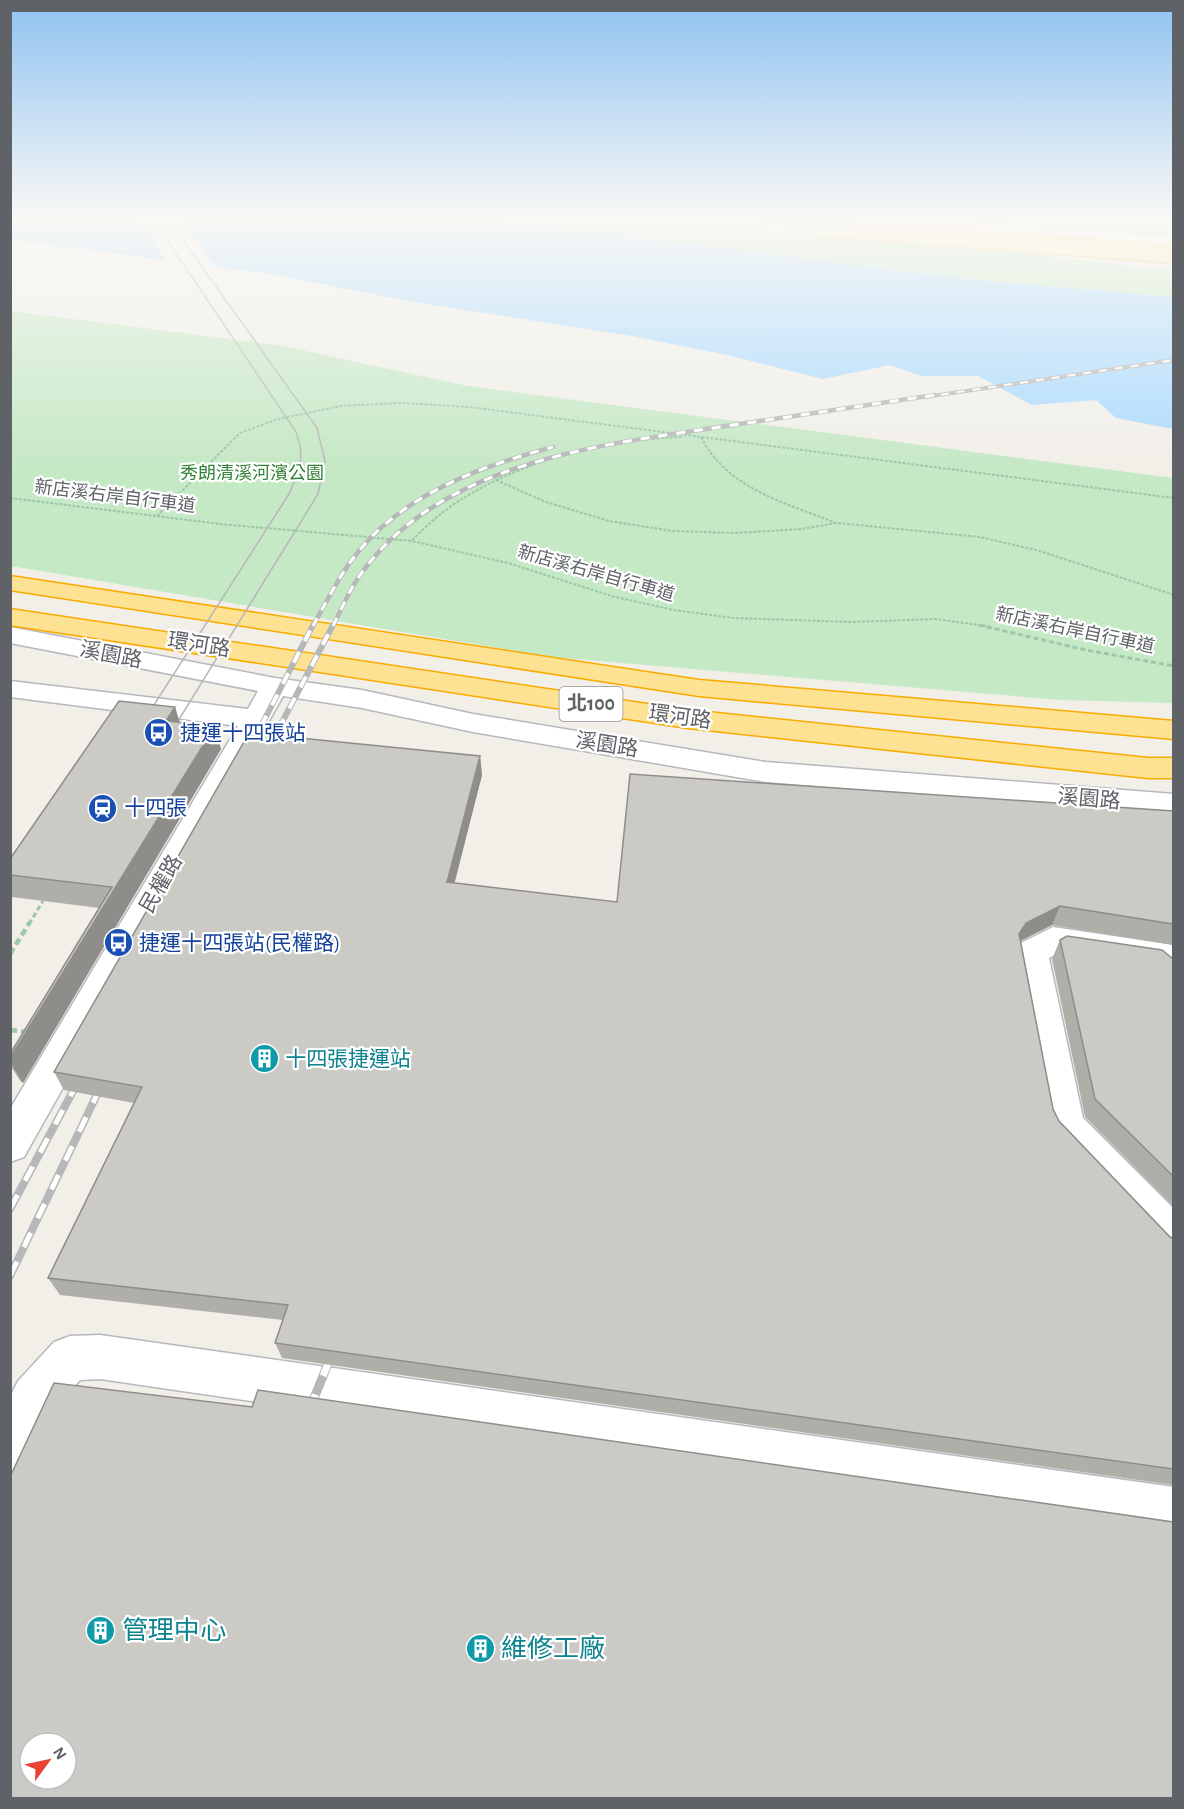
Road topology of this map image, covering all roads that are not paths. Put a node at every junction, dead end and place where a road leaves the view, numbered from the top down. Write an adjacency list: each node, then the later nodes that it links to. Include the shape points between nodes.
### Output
1 (10, 583): 7 (highway, 環河路 / 北100, via 699,688)
2 (10, 619): 6 (street); 11 (highway, 環河路 / 北100, via 688,719)
3 (10, 635): 4 (street, 溪園路)
4 (275, 686): 6 (street, 溪園路); 9 (street, 民權路)
5 (10, 689): 9 (street)
6 (362, 699): 12 (street, 溪園路, via 473,723 766,772)
7 (884, 705): 8 (highway); 10 (highway, 環河路 / 北100)
8 (1173, 711)
9 (255, 719): 14 (street, 民權路)
10 (1173, 730)
11 (1173, 768)
12 (1173, 804)
13 (1173, 966): 15 (street, via 1163,955 1053,940 1031,953 1065,1126)
14 (10, 1145)
15 (1173, 1238)
16 (10, 1450): 17 (street, via 34,1397 70,1359 100,1357)
17 (1173, 1511)

